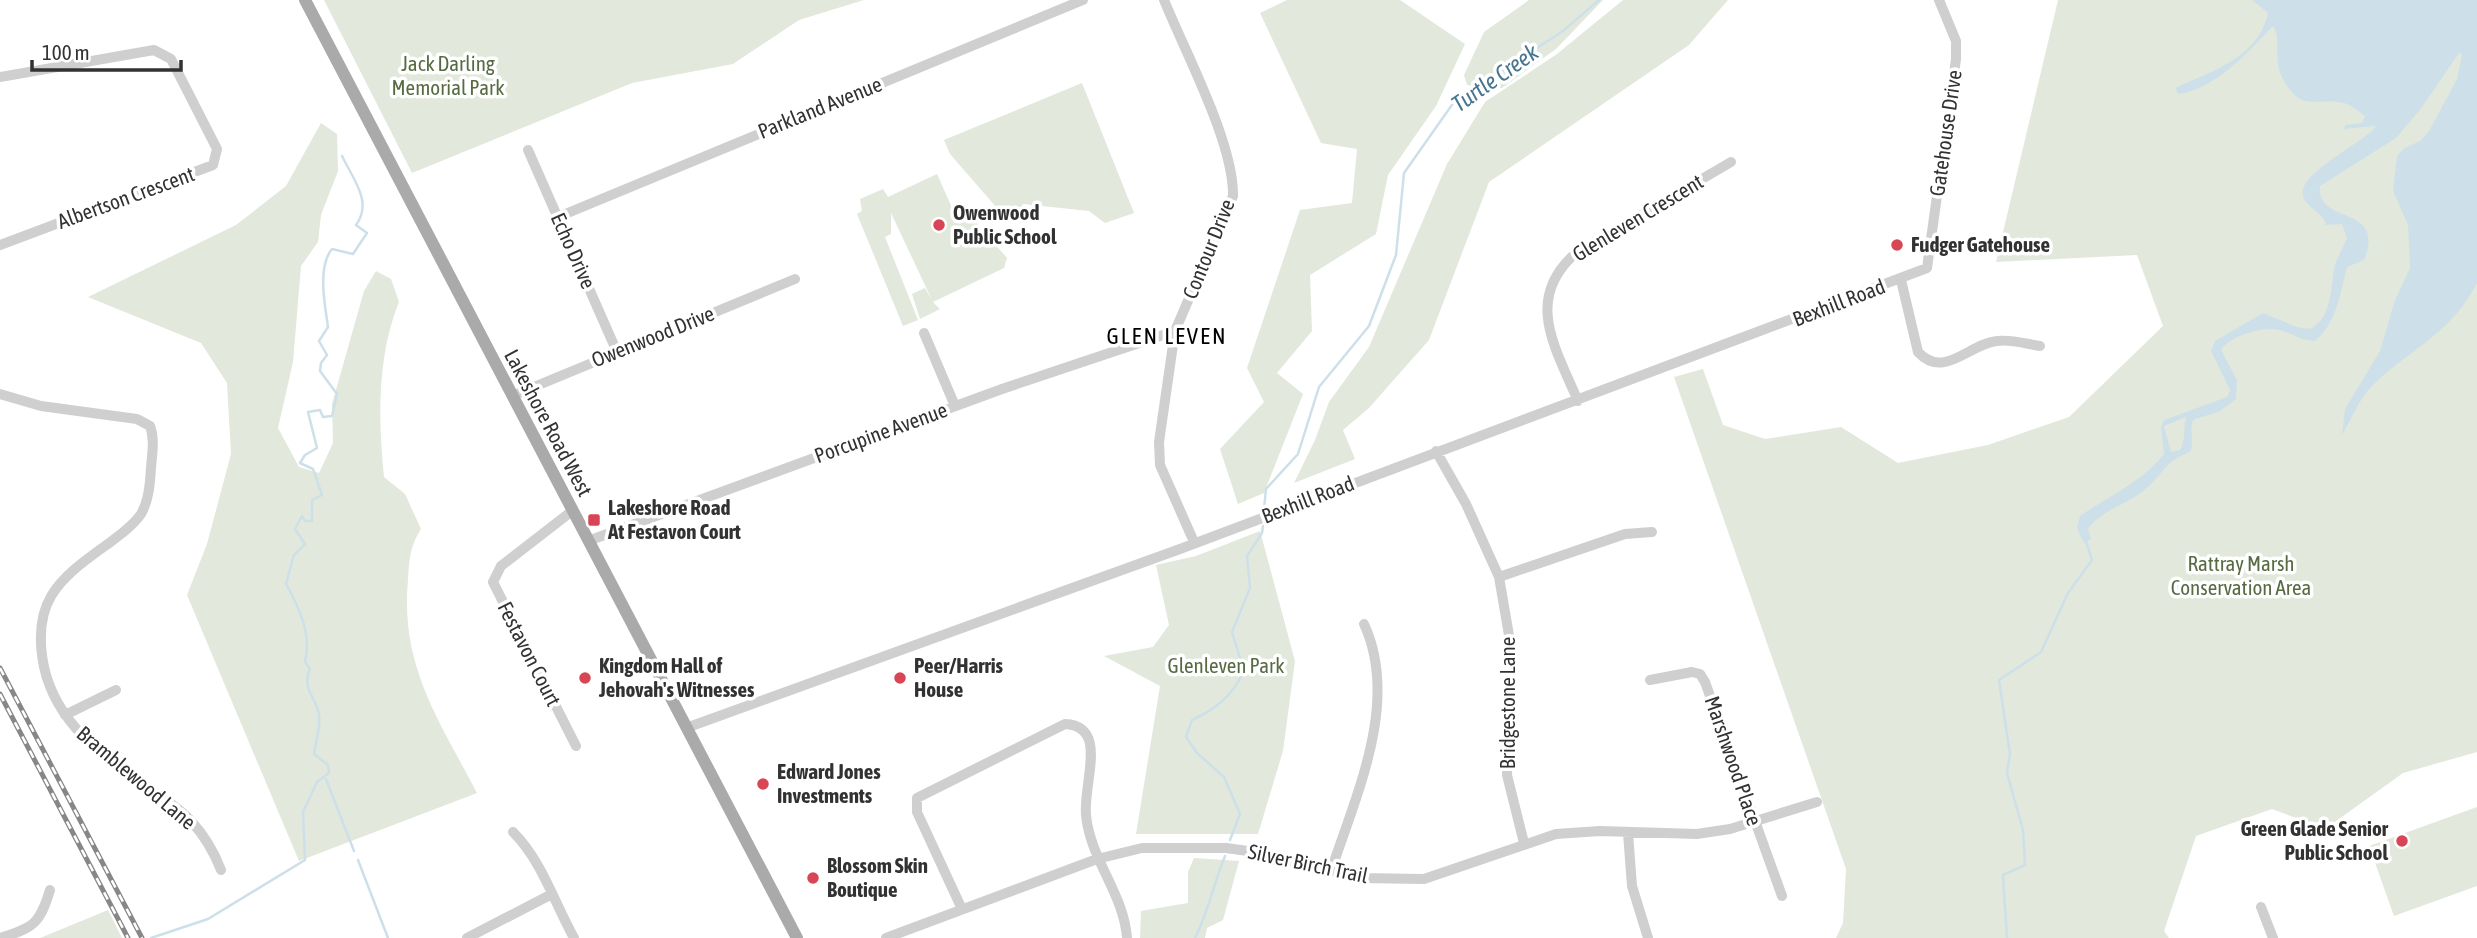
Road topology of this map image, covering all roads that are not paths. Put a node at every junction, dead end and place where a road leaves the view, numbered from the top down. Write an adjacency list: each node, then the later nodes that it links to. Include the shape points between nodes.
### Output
1 (305, 0): 18 (main road, Lakeshore Road West)
2 (1083, 0): 8 (street, Parkland Avenue)
3 (1164, 0): 13 (street, Contour Drive, via 1233,177 1233,196)
4 (1940, 0): 10 (street, Gatehouse Drive, via 1956,41 1956,59)
5 (0, 78): 9 (street, Albertson Crescent, via 154,50 171,59 218,149 213,165)
6 (528, 150): 8 (street, Echo Drive)
7 (1731, 162): 19 (street, Glenleven Crescent, via 1560,266 1546,300 1547,319)
8 (558, 217): 16 (street, Echo Drive)
9 (0, 245)
10 (1927, 268): 12 (street, Bexhill Road)
11 (795, 279): 16 (street, Owenwood Drive)
12 (1900, 280): 15 (street, via 1918,352 1926,360 1938,365 1999,340); 19 (street, Bexhill Road)
13 (1175, 331): 20 (street, Porcupine Avenue); 25 (street, Contour Drive, via 1158,453)
14 (924, 333): 20 (street)
15 (2040, 346)
16 (617, 352): 18 (street, Owenwood Drive)
17 (0, 394): 30 (street, Bramblewood Lane, via 41,407 137,418 150,426 153,434 150,487 141,514 67,573 42,612 45,668)
18 (512, 396): 22 (main road, Lakeshore Road West)
19 (1578, 401): 21 (street, Bexhill Road)
20 (955, 406): 24 (street, Porcupine Avenue)
21 (1436, 451): 25 (street, Bexhill Road); 26 (street, Bridgestone Lane)
22 (572, 511): 24 (main road, Lakeshore Road West); 32 (street, Festavon Court, via 501,566 493,582)
23 (1652, 532): 26 (street, via 1625,534)
24 (588, 541): 31 (main road, Lakeshore Road West)
25 (1194, 542): 31 (street, Bexhill Road)
26 (1499, 578): 37 (street, Bridgestone Lane, via 1511,647 1507,775)
27 (1364, 625): 40 (street, via 1376,658 1374,731)
28 (1650, 680): 34 (street, Marshwood Place, via 1700,674)
29 (116, 690): 30 (street)
30 (65, 715): 39 (street, Bramblewood Lane, via 89,744 189,819 214,852)
31 (687, 728): 50 (main road, Lakeshore Road West)
32 (576, 746)
33 (1817, 802): 34 (street, Silver Birch Trail)
34 (1753, 822): 36 (street, Silver Birch Trail, via 1697,834); 43 (street, Marshwood Place)
35 (513, 832): 42 (street, via 531,850)
36 (1628, 833): 37 (street, Silver Birch Trail, via 1556,834); 53 (street, via 1632,886)
37 (1524, 843): 40 (street, Silver Birch Trail, via 1433,878 1359,878)
38 (1097, 859): 40 (street, Silver Birch Trail, via 1142,848 1210,847 1255,852); 44 (street, Silver Birch Trail); 44 (street, via 1084,795 1091,741 1079,725 1065,723 917,798 917,812); 52 (street, via 1126,918)
39 (221, 870)
40 (1331, 871)
41 (50, 890): 47 (street, via 42,917 31,927)
42 (550, 895): 46 (street); 49 (street)
43 (1782, 897)
44 (961, 907): 51 (street, Silver Birch Trail)
45 (2260, 907): 54 (street)
46 (485, 934): 48 (street)
47 (0, 938)
48 (467, 938)
49 (574, 938)
50 (797, 938)
51 (886, 938)
52 (1127, 938)
53 (1648, 938)
54 (2273, 938)

